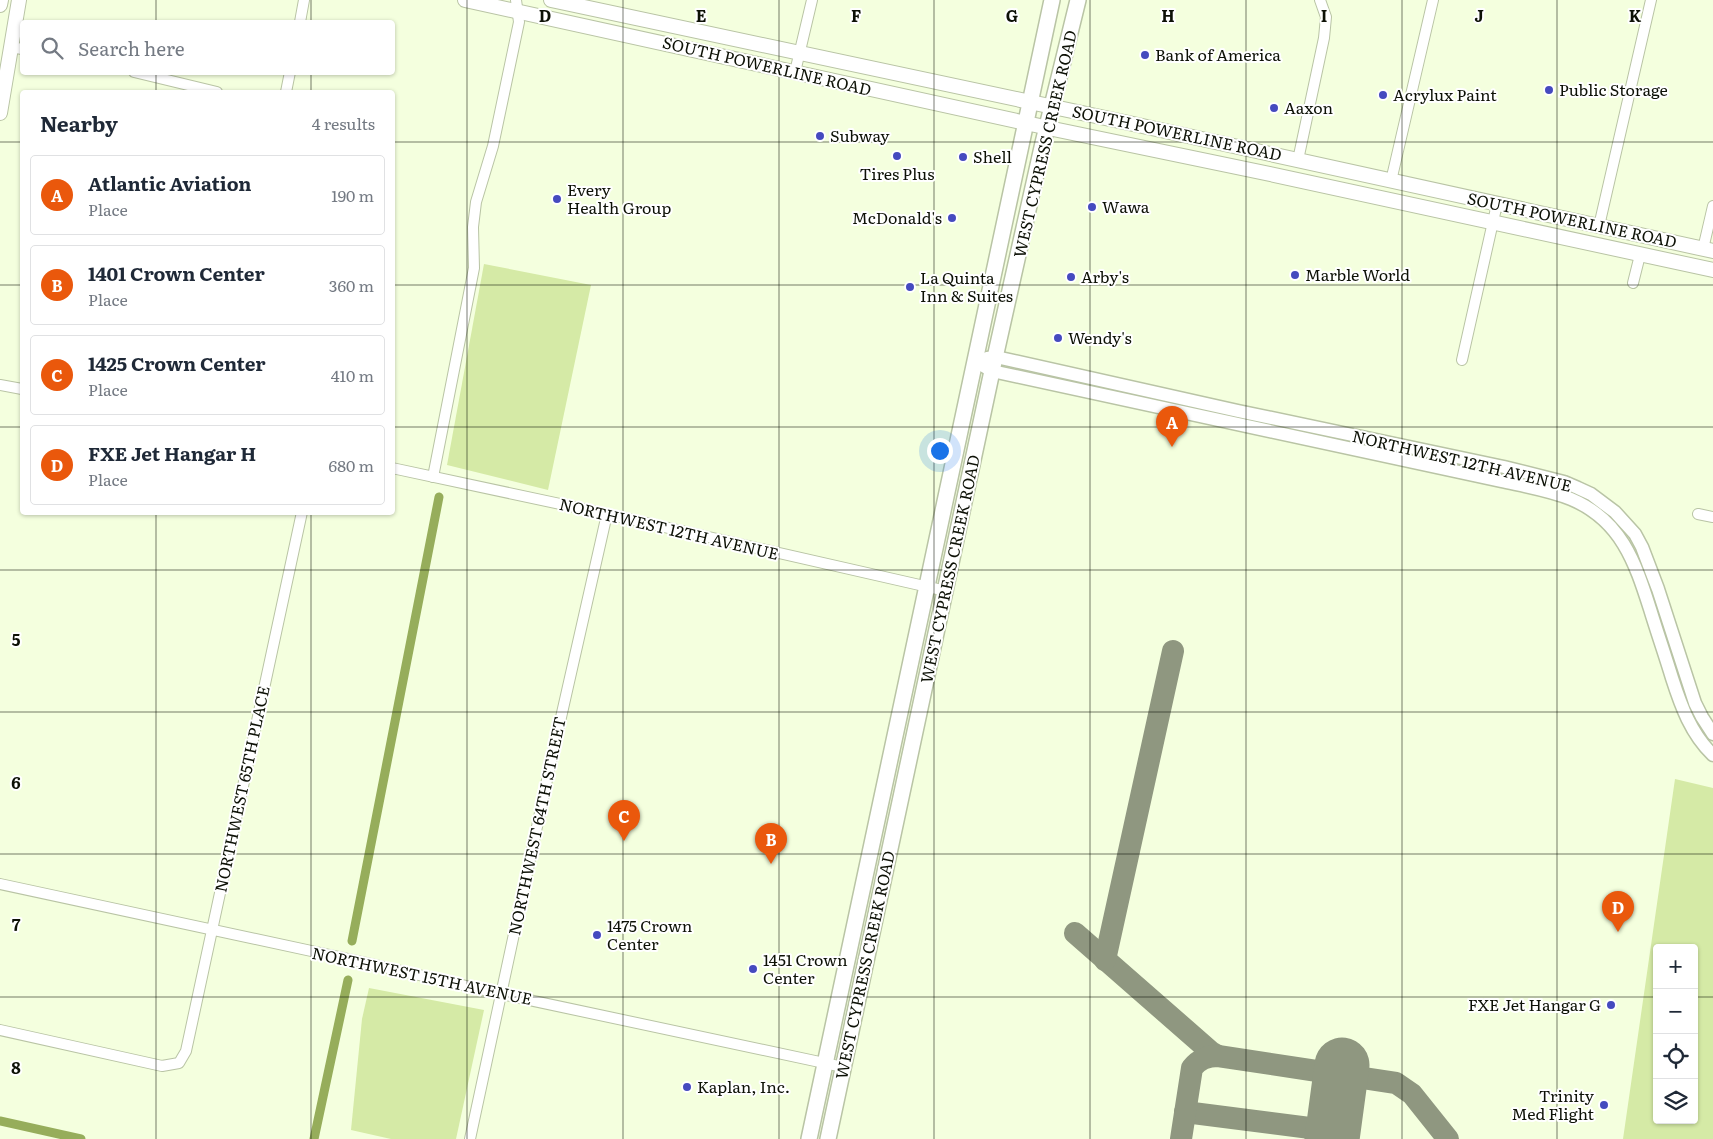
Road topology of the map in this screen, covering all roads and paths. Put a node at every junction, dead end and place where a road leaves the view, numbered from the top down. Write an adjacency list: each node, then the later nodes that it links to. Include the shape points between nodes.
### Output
1 (1, 0): 12 (main road)
2 (19, 0): 15 (main road)
3 (304, 0): 14 (street)
4 (466, 0): 13 (main road, SOUTH POWERLINE ROAD)
5 (552, 0): 16 (main road, SOUTH POWERLINE ROAD)
6 (812, 0): 16 (street)
7 (1052, 0): 22 (main road, WEST CYPRESS CREEK ROAD)
8 (1078, 0): 23 (main road, WEST CYPRESS CREEK ROAD)
9 (1320, 0): 28 (street, via 1326,17 1324,38)
10 (1433, 0): 30 (street)
11 (1651, 0): 36 (street)
12 (0, 5)
13 (516, 6): 17 (main road, SOUTH POWERLINE ROAD); 51 (street, via 519,22 493,146 476,202 474,268)
14 (300, 20)
15 (17, 48): 24 (main road)
16 (800, 54): 17 (street); 22 (main road, SOUTH POWERLINE ROAD)
17 (795, 72): 25 (main road, SOUTH POWERLINE ROAD)
18 (146, 75): 20 (street)
19 (289, 75): 21 (street)
20 (209, 90)
21 (286, 90)
22 (1030, 101): 23 (main road, SOUTH POWERLINE ROAD); 25 (main road, WEST CYPRESS CREEK ROAD)
23 (1053, 106): 26 (main road, WEST CYPRESS CREEK ROAD); 27 (main road, SOUTH POWERLINE ROAD)
24 (0, 113)
25 (1026, 123): 26 (main road, SOUTH POWERLINE ROAD); 43 (main road, WEST CYPRESS CREEK ROAD)
26 (1048, 128): 29 (main road, SOUTH POWERLINE ROAD); 44 (main road, WEST CYPRESS CREEK ROAD)
27 (1270, 154): 28 (main road, SOUTH POWERLINE ROAD); 29 (main road)
28 (1298, 160): 30 (main road, SOUTH POWERLINE ROAD)
29 (1237, 168): 31 (main road, SOUTH POWERLINE ROAD)
30 (1391, 181): 31 (main road); 32 (main road, via 1393,190); 33 (main road, SOUTH POWERLINE ROAD)
31 (1366, 195): 32 (main road, SOUTH POWERLINE ROAD)
32 (1405, 204): 35 (main road, SOUTH POWERLINE ROAD)
33 (1497, 204): 35 (street); 36 (main road, SOUTH POWERLINE ROAD)
34 (1713, 206): 37 (street)
35 (1492, 223): 38 (main road, SOUTH POWERLINE ROAD); 42 (street)
36 (1599, 226): 37 (main road, SOUTH POWERLINE ROAD)
37 (1708, 250): 39 (main road)
38 (1640, 255): 39 (main road, SOUTH POWERLINE ROAD); 41 (street)
39 (1685, 264): 40 (main road, SOUTH POWERLINE ROAD)
40 (1713, 270)
41 (1633, 283)
42 (1462, 360)
43 (975, 361): 44 (street); 57 (main road, WEST CYPRESS CREEK ROAD)
44 (994, 364): 47 (street, NORTHWEST 12TH AVENUE); 48 (street, NORTHWEST 12TH AVENUE); 58 (main road, WEST CYPRESS CREEK ROAD)
45 (0, 385): 46 (street)
46 (20, 389)
47 (1194, 401): 48 (street); 49 (street, NORTHWEST 12TH AVENUE)
48 (1191, 414): 52 (street, NORTHWEST 12TH AVENUE)
49 (1504, 467): 52 (street); 59 (street, NORTHWEST 12TH AVENUE, via 1564,482 1591,494 1615,512 1642,547)
50 (395, 469): 51 (street, NORTHWEST 12TH AVENUE)
51 (433, 477): 53 (street, NORTHWEST 12TH AVENUE)
52 (1501, 481): 60 (street, NORTHWEST 12TH AVENUE, via 1572,499 1610,527 1636,566)
53 (607, 514): 57 (street, NORTHWEST 12TH AVENUE); 67 (street, NORTHWEST 64TH STREET)
54 (1698, 514): 56 (street)
55 (301, 515): 66 (street, NORTHWEST 65TH PLACE)
56 (1713, 517)
57 (926, 587): 58 (street, NORTHWEST 12TH AVENUE); 64 (main road, WEST CYPRESS CREEK ROAD)
58 (946, 591): 65 (main road, WEST CYPRESS CREEK ROAD)
59 (1676, 646): 60 (street); 61 (street, NORTHWEST 12TH AVENUE, via 1695,703)
60 (1663, 649): 62 (street, NORTHWEST 12TH AVENUE, via 1690,724)
61 (1713, 734)
62 (1713, 755)
63 (0, 884): 66 (street, NORTHWEST 15TH AVENUE)
64 (862, 888): 65 (main road, via 865,907); 69 (main road, WEST CYPRESS CREEK ROAD)
65 (875, 921): 70 (main road, WEST CYPRESS CREEK ROAD)
66 (212, 931): 67 (street, NORTHWEST 15TH AVENUE); 68 (street, NORTHWEST 65TH PLACE, via 186,1051 179,1063 162,1066)
67 (500, 994): 69 (street, NORTHWEST 15TH AVENUE); 71 (street, NORTHWEST 64TH STREET)
68 (0, 1030)
69 (826, 1063): 70 (street, NORTHWEST 15TH AVENUE); 72 (main road, WEST CYPRESS CREEK ROAD)
70 (844, 1067): 73 (main road, WEST CYPRESS CREEK ROAD)
71 (470, 1139)
72 (809, 1139)
73 (828, 1139)

